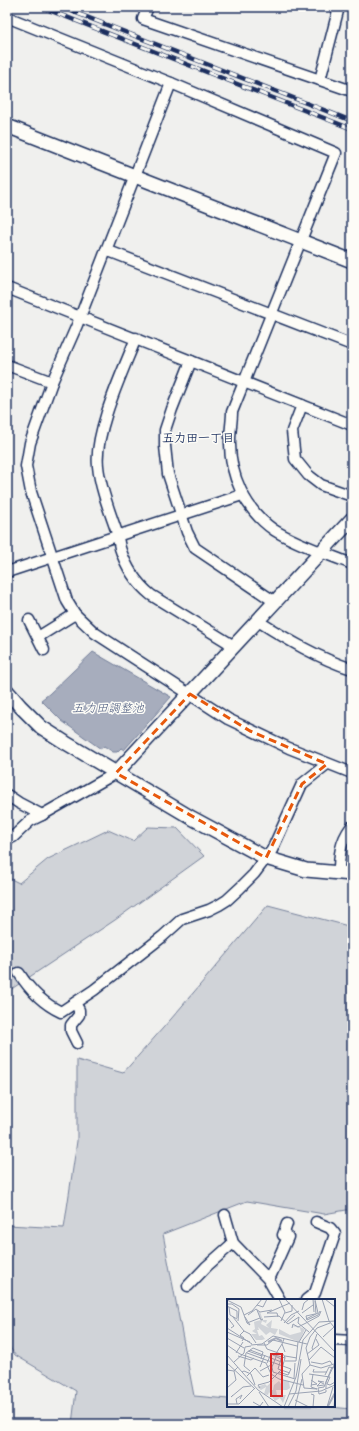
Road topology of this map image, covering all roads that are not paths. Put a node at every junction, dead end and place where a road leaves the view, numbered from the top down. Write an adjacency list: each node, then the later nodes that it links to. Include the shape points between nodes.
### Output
1 (148, 7): 4 (street, via 143,19)
2 (340, 7): 4 (street)
3 (7, 17): 5 (street)
4 (320, 80): 6 (street)
5 (171, 83): 8 (street); 9 (street, via 336,153)
6 (352, 91)
7 (7, 126): 8 (street)
8 (134, 176): 9 (street); 10 (street)
9 (301, 240): 11 (street); 13 (street)
10 (106, 250): 13 (street); 14 (street)
11 (352, 260)
12 (7, 288): 14 (street)
13 (271, 314): 16 (street); 20 (street)
14 (80, 316): 15 (street); 19 (street)
15 (136, 338): 17 (street); 27 (street, via 99,442 98,466)
16 (352, 346)
17 (191, 361): 20 (street); 25 (street, via 165,430 168,474)
18 (7, 365): 19 (street)
19 (52, 382): 29 (street, via 30,443 26,466 31,492)
20 (244, 382): 21 (street); 23 (street, via 232,412 230,440 232,466)
21 (302, 405): 22 (street); 24 (street, via 292,431 295,459 308,475 321,485)
22 (352, 424)
23 (242, 495): 25 (street); 28 (street, via 273,529)
24 (352, 496)
25 (182, 515): 27 (street); 32 (street, via 195,548)
26 (352, 519): 28 (street)
27 (118, 536): 29 (street); 37 (street, via 131,575 140,587)
28 (322, 552): 30 (street); 32 (street)
29 (53, 557): 31 (street); 33 (street, via 67,601)
30 (352, 564)
31 (7, 572)
32 (275, 602): 35 (street)
33 (75, 614): 36 (street); 41 (street, via 95,633)
34 (29, 620): 36 (street)
35 (258, 621): 37 (street); 39 (street, via 293,644)
36 (38, 636): 38 (street)
37 (234, 646): 41 (street)
38 (44, 650)
39 (352, 669)
40 (7, 691): 43 (street, via 41,727)
41 (190, 694): 42 (street, via 228,719); 43 (street)
42 (327, 764): 44 (street); 49 (street, via 302,784)
43 (116, 773): 46 (street); 49 (street)
44 (352, 773)
45 (7, 795): 46 (street)
46 (42, 815): 48 (street, via 30,821)
47 (351, 827): 50 (street, via 341,845)
48 (7, 840)
49 (266, 858): 50 (street, via 306,870); 53 (street, via 254,874 227,900 182,920)
50 (339, 873): 51 (street)
51 (352, 874)
52 (19, 973): 53 (street, via 27,986 52,1008 61,1012)
53 (75, 1003): 54 (street, via 79,1015 71,1025 71,1031)
54 (77, 1044)
55 (225, 1215): 58 (street)
56 (316, 1222): 62 (street, via 330,1228 335,1234 315,1293)
57 (287, 1224): 59 (street, via 282,1235 288,1237)
58 (233, 1243): 59 (street); 60 (street)
59 (268, 1279): 61 (street)
60 (188, 1286)
61 (279, 1299)
62 (307, 1299)
63 (335, 1340): 64 (street)
64 (352, 1341)

